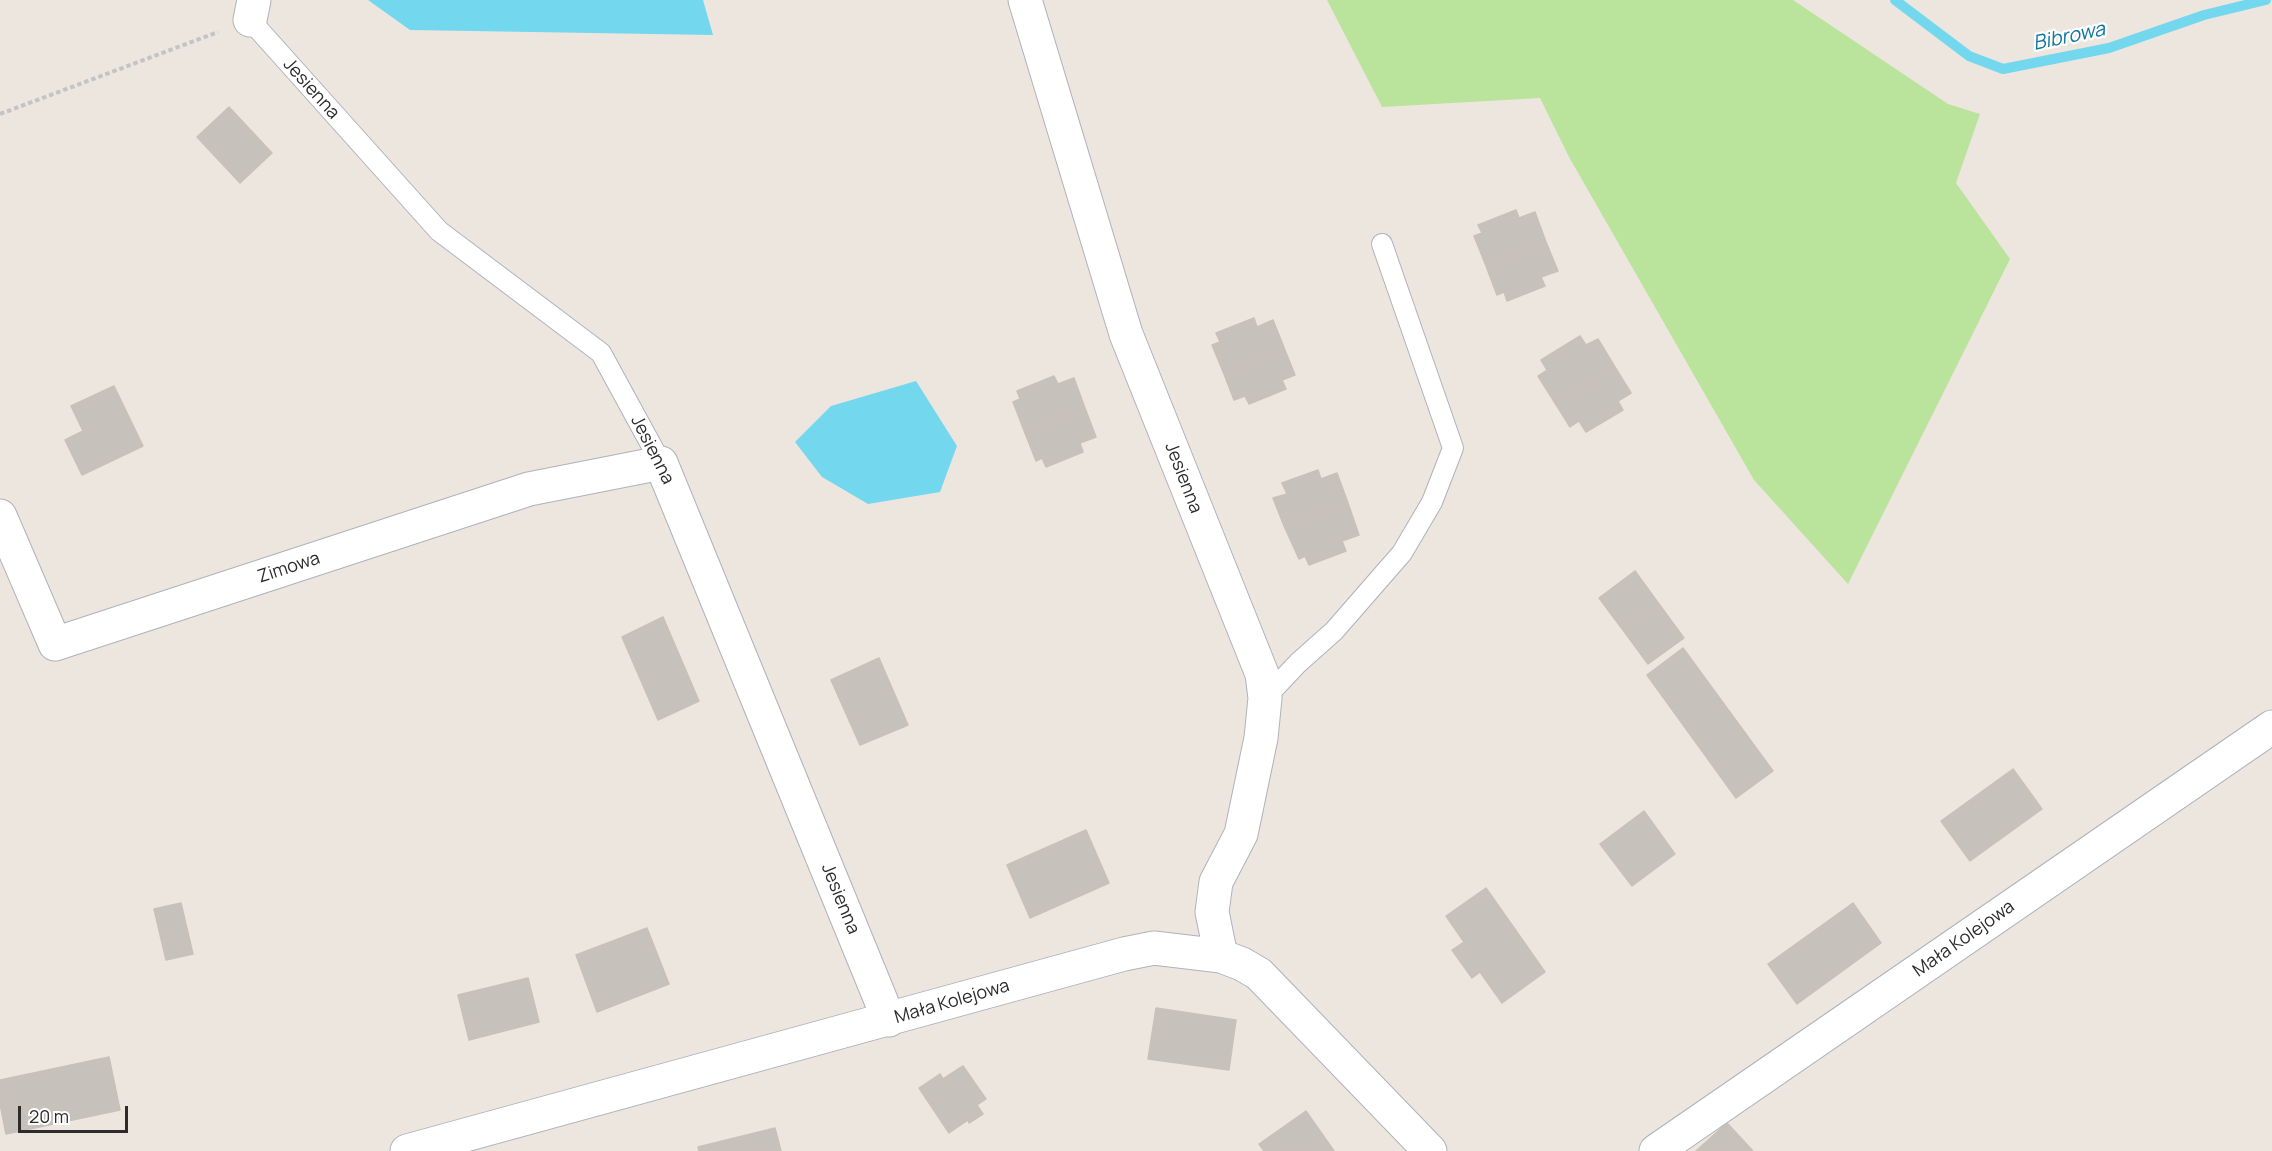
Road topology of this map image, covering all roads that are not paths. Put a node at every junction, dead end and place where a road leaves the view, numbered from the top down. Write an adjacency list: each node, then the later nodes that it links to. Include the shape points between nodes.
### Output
1 (1025, 0): 6 (street, Jesienna, via 1126,334 1262,674)
2 (252, 10): 4 (lane, Jesienna, via 439,231 601,353)
3 (1382, 244): 6 (lane, via 1453,448 1432,502 1402,553 1334,631)
4 (661, 463): 5 (street, Zimowa, via 529,489 55,644); 9 (street, Jesienna)
5 (0, 516)
6 (1265, 698): 8 (street, Jesienna, via 1261,738 1240,834 1216,882 1212,912)
7 (2272, 727): 12 (street, Mała Kolejowa)
8 (1221, 956): 9 (street, Mała Kolejowa, via 1154,948); 11 (street, Mała Kolejowa, via 1259,974)
9 (889, 1020): 10 (street, Mała Kolejowa)
10 (407, 1151)
11 (1430, 1151)
12 (1656, 1151)

